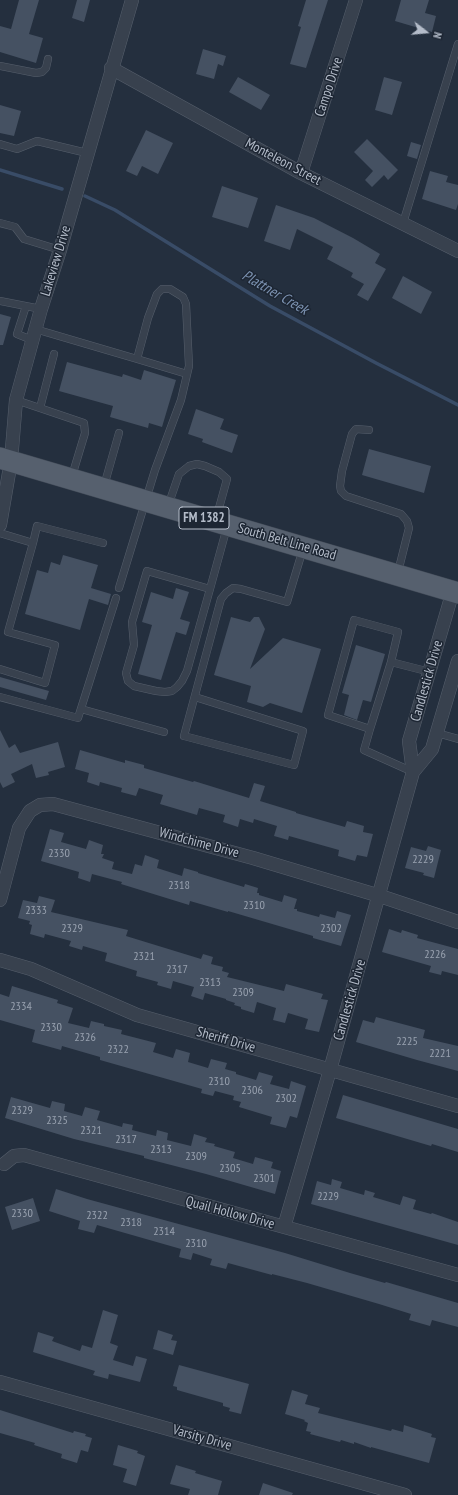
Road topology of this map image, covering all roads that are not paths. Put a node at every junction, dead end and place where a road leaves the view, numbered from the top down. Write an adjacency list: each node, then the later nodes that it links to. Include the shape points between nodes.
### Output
1 (132, 0): 6 (street, Lakeview Drive)
2 (356, 0): 9 (street, Campo Drive)
3 (458, 44): 11 (lane)
4 (48, 59): 5 (lane, via 46,68 36,73)
5 (0, 66)
6 (111, 68): 8 (street, Lakeview Drive); 9 (street, Monteleon Street)
7 (0, 144): 8 (lane, via 17,149 37,141)
8 (87, 153): 12 (street, Lakeview Drive)
9 (301, 173): 11 (street, Monteleon Street)
10 (0, 223): 12 (lane, via 15,227 24,240)
11 (403, 223): 13 (street, Monteleon Street)
12 (60, 250): 16 (street, Lakeview Drive)
13 (458, 251)
14 (0, 301): 15 (lane)
15 (26, 306): 16 (lane); 17 (lane, via 17,334)
16 (41, 309): 17 (street, Lakeview Drive)
17 (34, 334): 19 (lane); 21 (street, Lakeview Drive)
18 (54, 354): 22 (lane)
19 (137, 359): 20 (lane); 20 (lane, via 148,318 158,294 162,289 170,289 183,297 186,304 189,345)
20 (187, 374): 28 (lane, via 181,400)
21 (16, 400): 22 (lane); 25 (street, Lakeview Drive)
22 (40, 408): 26 (lane, via 84,423 85,433)
23 (369, 430): 36 (lane, via 356,429 352,434 340,486 346,496 401,514 407,521 409,528)
24 (119, 432): 27 (lane)
25 (6, 459): 26 (main road, South Belt Line Road / FM 1382); 31 (street, Lakeview Drive)
26 (72, 479): 27 (main road, South Belt Line Road / FM 1382)
27 (103, 488): 28 (main road, South Belt Line Road / FM 1382)
28 (146, 501): 29 (main road, South Belt Line Road / FM 1382); 37 (lane)
29 (168, 507): 30 (main road, South Belt Line Road / FM 1382); 30 (lane, via 179,474 189,466 205,466 227,479)
30 (221, 523): 35 (main road, South Belt Line Road / FM 1382); 38 (lane)
31 (0, 525)
32 (0, 533): 33 (lane)
33 (33, 543): 34 (lane, via 37,526); 41 (lane)
34 (103, 543)
35 (303, 547): 36 (main road, South Belt Line Road / FM 1382); 47 (lane, via 287,602 233,588 221,599)
36 (397, 575): 39 (main road, South Belt Line Road / FM 1382)
37 (119, 588)
38 (210, 589): 38 (lane, via 182,681 172,691 165,692 134,686 128,681 126,673 134,645 132,622 147,571)
39 (455, 592): 45 (street, Candlestick Drive)
40 (116, 598): 48 (lane)
41 (4, 632): 44 (lane, via 56,645 45,683)
42 (458, 661): 51 (street, Candlestick Drive)
43 (391, 662): 45 (lane); 49 (lane); 49 (lane, via 398,632 354,620 328,715)
44 (0, 669)
45 (430, 672): 53 (street, Candlestick Drive, via 409,741)
46 (0, 697): 48 (lane, via 78,718)
47 (194, 697): 47 (lane, via 184,736 294,765 303,731)
48 (81, 709): 50 (lane)
49 (370, 729): 53 (lane, via 364,750)
50 (164, 732)
51 (437, 733): 52 (lane); 53 (street, Candlestick Drive, via 432,749)
52 (458, 739)
53 (413, 772): 54 (street, Candlestick Drive)
54 (380, 896): 55 (street, Windchime Drive, via 253,858 53,804 40,805 30,811 19,828); 56 (street, Windchime Drive); 58 (street, Candlestick Drive)
55 (0, 900)
56 (458, 922)
57 (0, 960): 58 (street, Sheriff Drive, via 31,969 137,1014)
58 (330, 1070): 59 (street, Sheriff Drive); 61 (street, Candlestick Drive)
59 (458, 1106)
60 (4, 1164): 61 (street, Quail Hollow Drive, via 14,1156 24,1155)
61 (284, 1227): 62 (street, Quail Hollow Drive)
62 (458, 1276)
63 (0, 1382): 64 (street, Varsity Drive)
64 (405, 1495)

